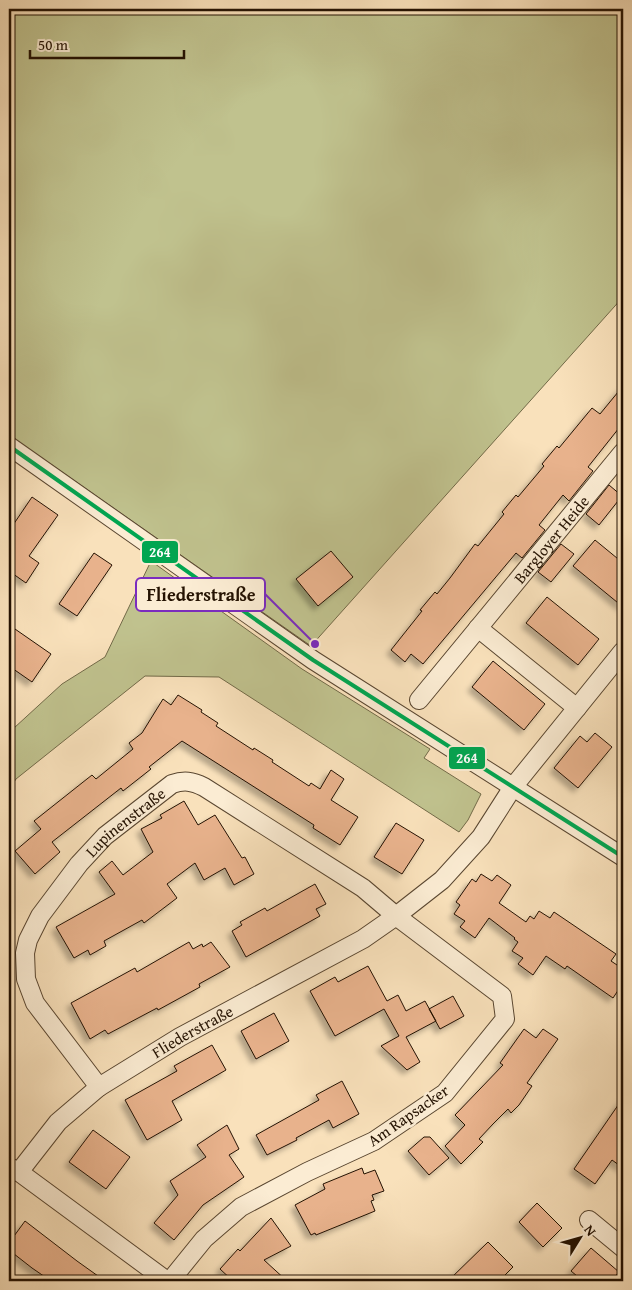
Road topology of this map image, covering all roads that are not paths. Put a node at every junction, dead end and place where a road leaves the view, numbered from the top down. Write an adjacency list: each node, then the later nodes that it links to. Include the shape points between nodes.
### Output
1 (9, 446): 7 (street, via 309,657)
2 (623, 452): 3 (street, Bargloyer Heide)
3 (478, 628): 5 (street, Bargloyer Heide); 6 (street)
4 (623, 652): 6 (street)
5 (419, 700)
6 (577, 708): 7 (street)
7 (513, 787): 8 (street); 9 (street, Fliederstraße, via 481,837 442,880)
8 (623, 857)
9 (396, 916): 10 (street, Fliederstraße, via 363,939 180,1037); 10 (street, Lupinenstraße, via 363,888 204,787 188,781 172,784 105,836 79,864 40,916 28,940 26,973 35,1003); 14 (street, Am Rapsacker, via 502,996 505,1019 445,1093 374,1141 241,1207 204,1239)
10 (99, 1087): 11 (street, Fliederstraße, via 58,1122)
11 (14, 1170): 14 (street, Fliederstraße)
12 (589, 1220): 13 (street)
13 (623, 1248)
14 (169, 1281)

